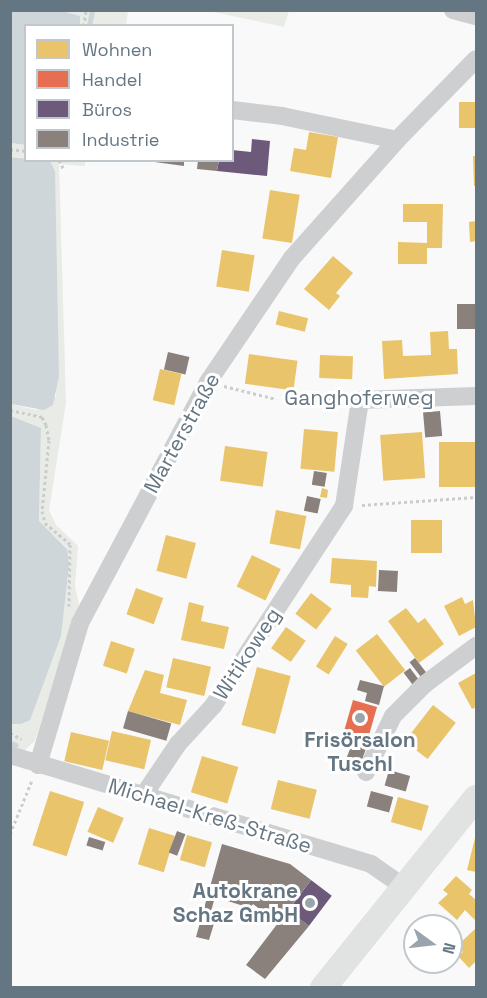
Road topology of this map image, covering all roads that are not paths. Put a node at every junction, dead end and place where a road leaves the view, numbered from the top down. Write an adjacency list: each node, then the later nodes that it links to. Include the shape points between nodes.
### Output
1 (453, 10): 2 (street)
2 (477, 16)
3 (477, 59): 5 (street, Marterstraße)
4 (234, 110): 5 (street)
5 (397, 140): 11 (street, Marterstraße, via 292,258 208,382 80,622)
6 (477, 396): 7 (street, Ganghoferweg)
7 (360, 400): 8 (lane, Ganghoferweg, via 305,398); 13 (street, Witikoweg, via 344,506 213,706 178,744)
8 (288, 402)
9 (477, 646): 12 (street, via 458,656 393,716)
10 (10, 755): 11 (street, Michael-Kreß-Straße)
11 (38, 765): 13 (street, Michael-Kreß-Straße)
12 (366, 772)
13 (143, 796): 15 (street, Michael-Kreß-Straße, via 371,864)
14 (477, 798): 15 (main road)
15 (404, 887): 16 (main road)
16 (323, 987)

